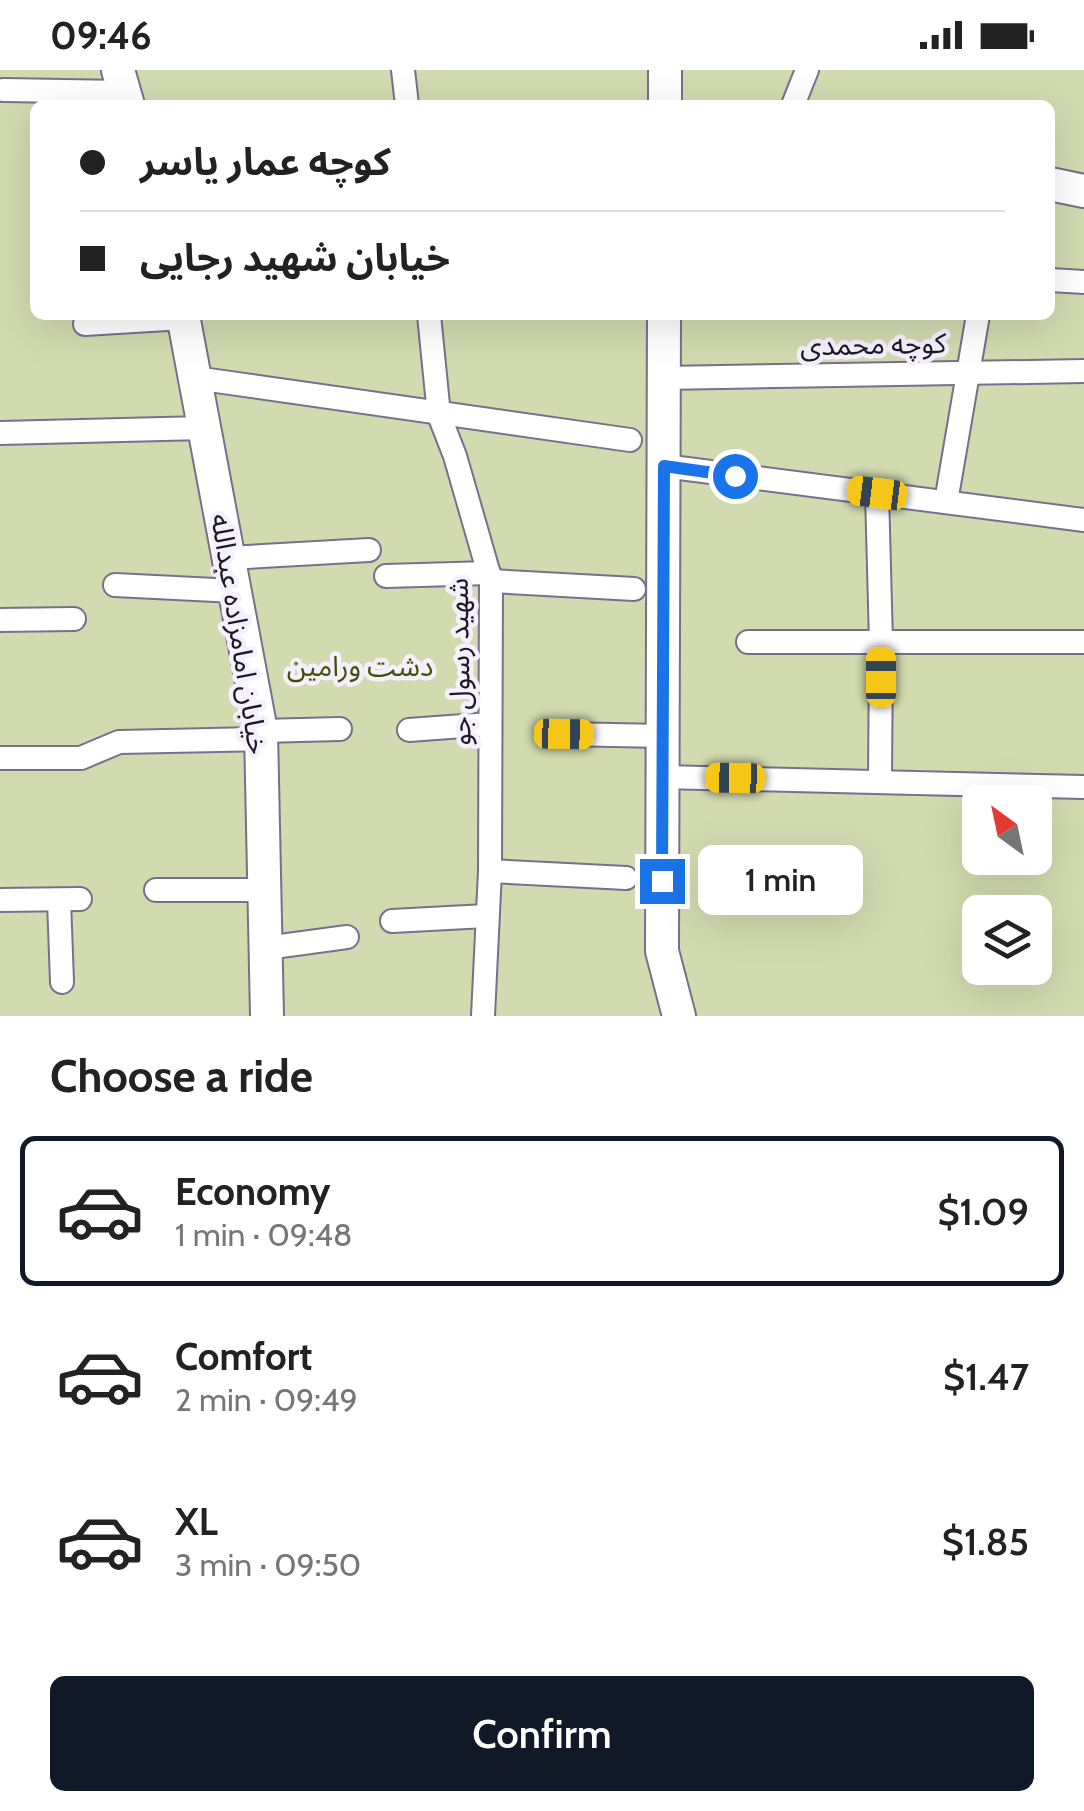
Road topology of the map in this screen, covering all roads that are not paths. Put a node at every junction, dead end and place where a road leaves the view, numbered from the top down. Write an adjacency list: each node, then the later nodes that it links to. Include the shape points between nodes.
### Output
1 (403, 70): 5 (street)
2 (807, 70): 6 (street)
3 (124, 89): 4 (street)
4 (3, 90)
5 (406, 100)
6 (795, 100)
7 (1055, 280): 8 (street)
8 (1084, 282)
9 (134, 320): 14 (street)
10 (184, 320): 17 (street, خیابان امامزاده عبدالله)
11 (430, 320): 19 (street, شهید رسول جو)
12 (664, 320): 18 (street)
13 (977, 320): 16 (street)
14 (85, 324)
15 (1084, 371): 16 (street, کوچه محمدی)
16 (970, 373): 18 (street, کوچه محمدی); 25 (street)
17 (195, 378): 19 (street); 20 (street, خیابان امامزاده عبدالله)
18 (664, 378): 23 (street)
19 (439, 415): 22 (street); 30 (street, شهید رسول جو)
20 (204, 428): 21 (street); 28 (street, خیابان امامزاده عبدالله)
21 (0, 433)
22 (630, 440)
23 (664, 466): 24 (street); 44 (street)
24 (877, 493): 25 (street); 37 (street)
25 (946, 502): 26 (street)
26 (1084, 520)
27 (369, 550): 28 (street)
28 (229, 558): 33 (street, خیابان امامزاده عبدالله)
29 (386, 576): 30 (street)
30 (490, 577): 32 (street); 39 (street, شهید رسول جو)
31 (115, 585): 33 (street)
32 (634, 589)
33 (235, 591): 43 (street, خیابان امامزاده عبدالله)
34 (0, 620): 35 (street)
35 (74, 620)
36 (748, 642): 37 (street)
37 (881, 642): 38 (street); 47 (street)
38 (1084, 642)
39 (490, 724): 41 (street); 49 (street, شهید رسول جو)
40 (340, 729): 43 (street)
41 (409, 730)
42 (564, 734): 44 (street)
43 (261, 735): 45 (street, via 119,742 81,758); 52 (street, خیابان امامزاده عبدالله)
44 (663, 736): 46 (street)
45 (0, 758)
46 (662, 777): 47 (street); 61 (street, via 662,951)
47 (880, 782): 48 (street)
48 (1084, 787)
49 (490, 870): 50 (street); 54 (street, شهید رسول جو)
50 (626, 878)
51 (156, 890): 52 (street)
52 (264, 890): 57 (street, خیابان امامزاده عبدالله)
53 (0, 900): 58 (street, via 69,899)
54 (486, 916): 55 (street); 60 (street, شهید رسول جو)
55 (392, 921)
56 (347, 937): 57 (street)
57 (266, 948): 59 (street, خیابان امامزاده عبدالله)
58 (62, 982)
59 (267, 1016)
60 (484, 1016)
61 (678, 1016)

